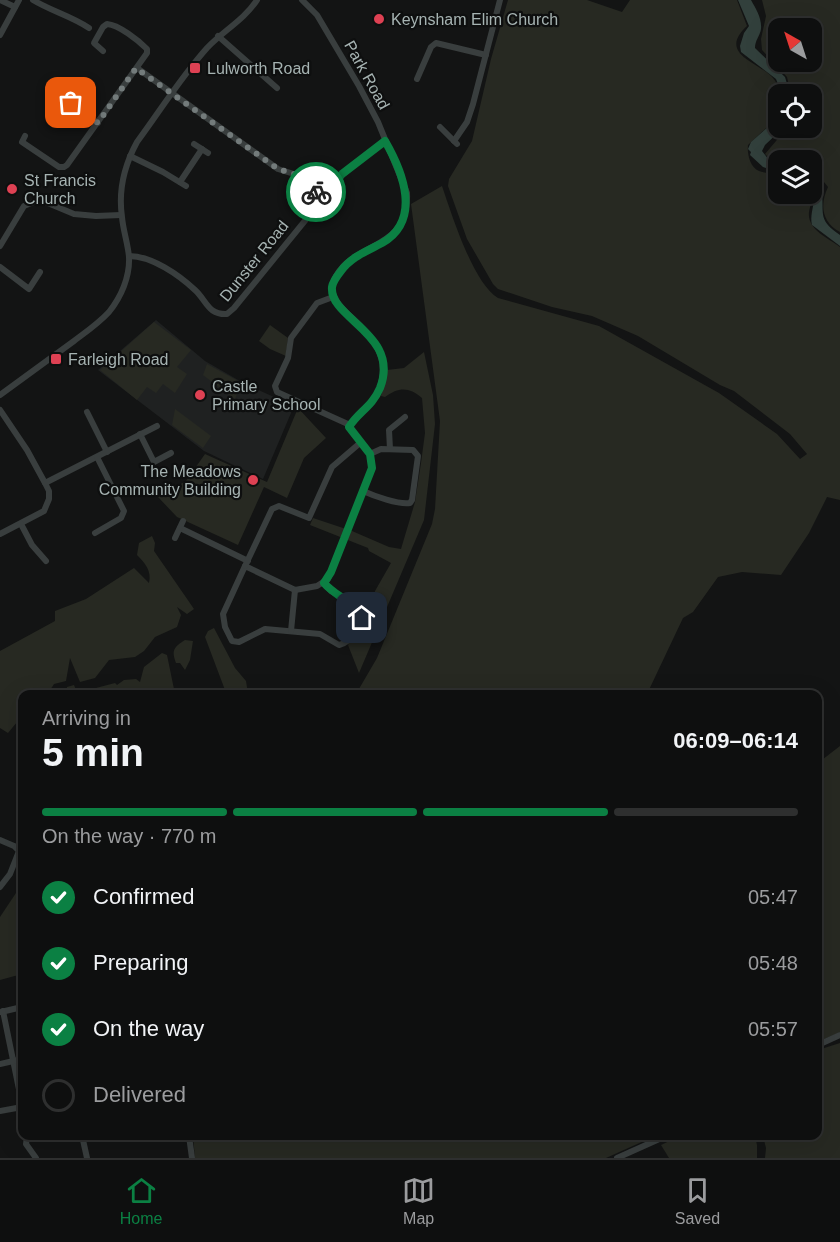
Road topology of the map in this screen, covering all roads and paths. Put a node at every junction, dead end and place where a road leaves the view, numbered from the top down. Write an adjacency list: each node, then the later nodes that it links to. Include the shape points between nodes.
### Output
1 (0, 0): 7 (street)
2 (18, 0): 7 (street)
3 (33, 0): 8 (street, via 80,19)
4 (257, 0): 10 (street, via 250,11)
5 (303, 0): 21 (street, Park Road, via 317,15 345,61)
6 (500, 0): 12 (street)
7 (15, 7): 9 (street)
8 (89, 28)
9 (0, 36)
10 (218, 36): 15 (street); 17 (street)
11 (103, 51): 13 (street, via 95,40 106,24 112,25 147,49)
12 (486, 55): 14 (street, via 436,44); 19 (street, via 467,122 455,142)
13 (136, 68): 17 (street); 18 (street)
14 (417, 78)
15 (277, 88)
16 (57, 93): 18 (street)
17 (173, 94): 23 (street); 26 (street, via 278,169 302,178)
18 (98, 123): 20 (street, via 64,167 22,142)
19 (440, 127)
20 (25, 136)
21 (385, 141): 26 (street, Dunster Road, via 342,174); 32 (street, Park Road, via 407,193 404,218 392,236 344,267 334,282)
22 (194, 144): 24 (street, via 205,151)
23 (130, 156): 24 (street); 27 (street, via 123,172)
24 (180, 182): 25 (street)
25 (186, 186)
26 (322, 198): 29 (street, Dunster Road, via 227,314 214,313 196,291 158,264)
27 (121, 215): 28 (street, via 74,214 36,201 24,206); 29 (street)
28 (0, 246)
29 (129, 256): 33 (street, via 123,288 109,311)
30 (0, 267): 31 (street, via 29,289)
31 (40, 272)
32 (333, 297): 37 (street, via 373,338 381,356 379,390 373,402); 37 (street, via 318,303 291,339 288,358 274,386 277,392)
33 (0, 395)
34 (0, 410): 46 (street)
35 (87, 412): 42 (street)
36 (405, 417): 41 (street, via 389,430)
37 (350, 425): 40 (street)
38 (156, 426): 39 (street)
39 (140, 434): 42 (street); 43 (street, via 154,462)
40 (360, 443): 44 (street); 53 (street, via 332,467 309,518 279,506 272,509)
41 (390, 449): 44 (street); 47 (street, via 413,450 418,456 412,500 405,504)
42 (106, 452): 45 (street)
43 (171, 453)
44 (370, 454): 47 (street, via 372,468)
45 (97, 457): 46 (street); 49 (street, via 123,511 121,518)
46 (45, 483): 48 (street, via 49,491 47,506)
47 (363, 491): 54 (street)
48 (21, 524): 50 (street); 52 (street)
49 (95, 533)
50 (0, 534)
51 (175, 538): 53 (street, via 182,524)
52 (46, 561)
53 (246, 563): 55 (street); 56 (street, via 223,614 232,641 239,642 265,629)
54 (324, 583): 55 (street); 56 (street, via 361,614 360,624 349,640 339,645 320,634)
55 (295, 590): 56 (street)
56 (291, 631)
57 (0, 840): 58 (street)
58 (17, 847)
59 (18, 854): 60 (street)
60 (0, 888)
61 (18, 1007): 62 (street)
62 (2, 1012): 66 (street)
63 (840, 1035): 64 (street)
64 (822, 1043)
65 (18, 1060): 66 (street)
66 (15, 1061): 67 (street); 68 (street)
67 (0, 1064)
68 (18, 1080)
69 (18, 1106): 70 (street)
70 (0, 1111)
71 (26, 1140): 75 (street)
72 (84, 1140): 76 (street)
73 (190, 1140): 77 (street)
74 (657, 1140): 78 (street)
75 (36, 1158)
76 (87, 1158)
77 (192, 1158)
78 (617, 1158)

